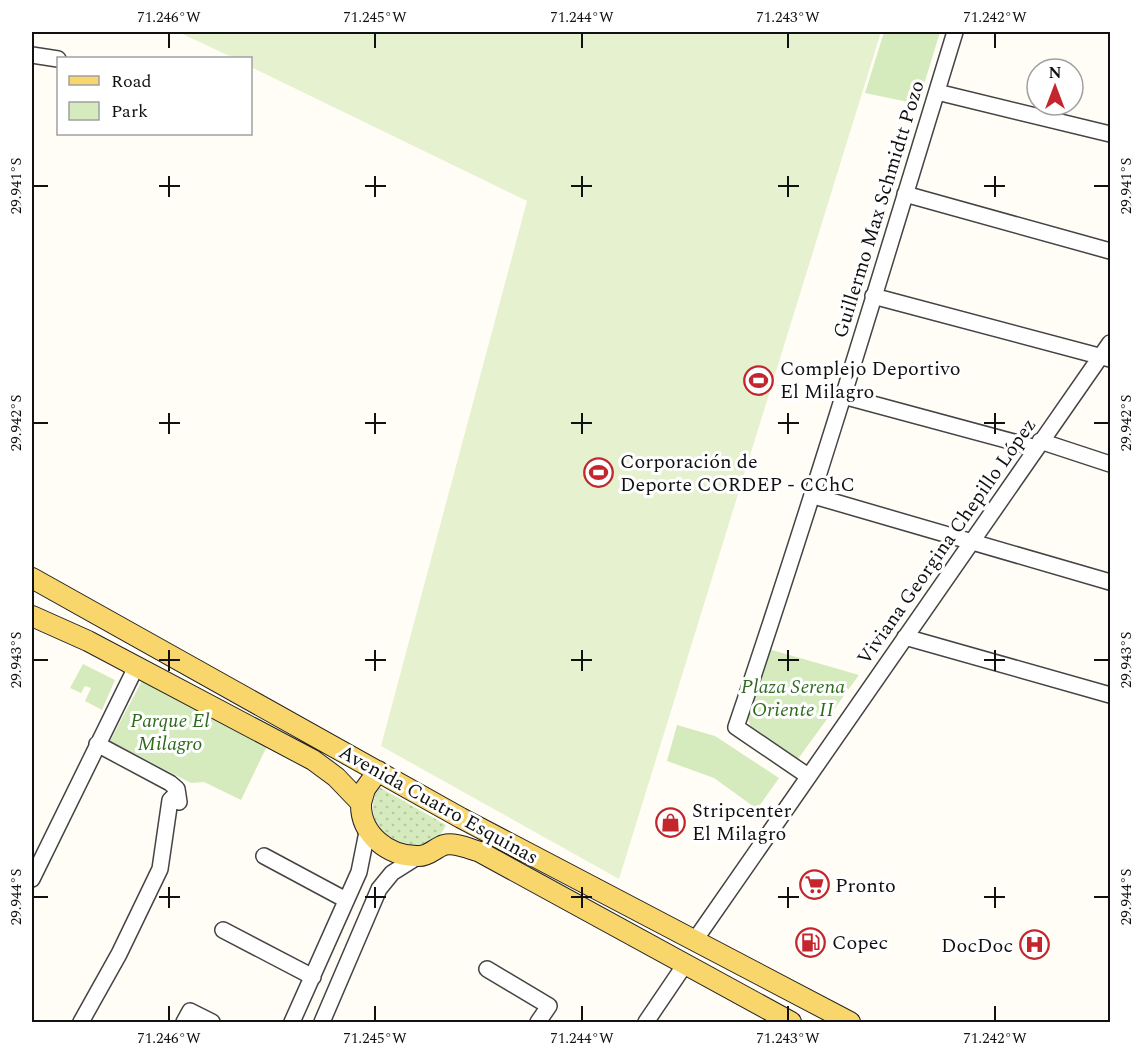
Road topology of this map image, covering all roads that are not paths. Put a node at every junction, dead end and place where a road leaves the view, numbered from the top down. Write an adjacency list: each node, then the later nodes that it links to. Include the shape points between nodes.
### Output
1 (955, 32): 4 (street, Guillermo Max Schmidtt Pozo)
2 (32, 55): 3 (street)
3 (57, 59)
4 (937, 92): 5 (street); 6 (street, Guillermo Max Schmidtt Pozo)
5 (1110, 134)
6 (904, 194): 7 (street); 8 (street, Guillermo Max Schmidtt Pozo)
7 (1110, 250)
8 (873, 296): 9 (street); 10 (street, Guillermo Max Schmidtt Pozo)
9 (1108, 353): 11 (street, Viviana Georgina Chepillo López)
10 (843, 396): 11 (street); 13 (street, Guillermo Max Schmidtt Pozo)
11 (1038, 445): 12 (street); 14 (street, Viviana Georgina Chepillo López)
12 (1110, 464)
13 (814, 496): 14 (street); 23 (street, Guillermo Max Schmidtt Pozo, via 736,727)
14 (972, 540): 16 (street); 18 (street, Viviana Georgina Chepillo López)
15 (32, 578): 22 (main road, Avenida Cuatro Esquinas)
16 (1110, 582)
17 (32, 616): 19 (main road, Avenida Cuatro Esquinas)
18 (905, 638): 20 (street); 23 (street, Viviana Georgina Chepillo López)
19 (136, 667): 21 (street); 24 (main road, Avenida Cuatro Esquinas, via 313,760)
20 (1110, 695)
21 (97, 744): 30 (street); 37 (street, via 177,789 170,800 159,869)
22 (378, 771): 24 (main road, via 365,789); 25 (main road, Avenida Cuatro Esquinas)
23 (808, 776): 33 (street, Viviana Georgina Chepillo López)
24 (361, 803): 26 (main road, Avenida Cuatro Esquinas)
25 (461, 818): 27 (main road); 33 (main road, Avenida Cuatro Esquinas)
26 (367, 832): 29 (main road, via 397,852); 31 (street, via 358,872)
27 (445, 844): 29 (main road, Avenida Cuatro Esquinas); 34 (main road, Avenida Cuatro Esquinas, via 480,852)
28 (264, 856): 31 (street)
29 (419, 856): 41 (street, via 392,873 379,889)
30 (32, 879)
31 (346, 900): 36 (street)
32 (223, 930): 36 (street)
33 (695, 940): 45 (main road, Avenida Cuatro Esquinas)
34 (686, 963): 43 (street); 44 (main road, Avenida Cuatro Esquinas)
35 (487, 969): 42 (street, via 549,1006)
36 (313, 977): 40 (street)
37 (81, 1023)
38 (184, 1023): 39 (street, via 190,1011)
39 (212, 1023)
40 (292, 1023)
41 (322, 1023)
42 (538, 1023)
43 (646, 1023)
44 (791, 1023)
45 (850, 1023)

